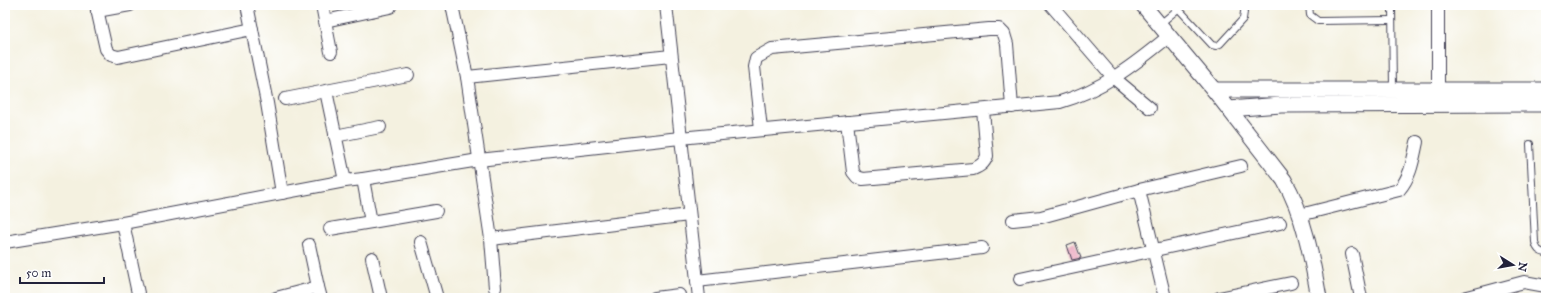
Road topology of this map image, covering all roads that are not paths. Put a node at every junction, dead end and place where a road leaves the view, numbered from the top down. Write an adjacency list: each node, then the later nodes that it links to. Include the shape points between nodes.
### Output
1 (130, 5): 14 (street)
2 (247, 5): 17 (street)
3 (322, 5): 16 (street)
4 (452, 5): 22 (street)
5 (666, 5): 20 (street)
6 (1051, 5): 23 (street)
7 (1143, 5): 18 (street)
8 (1245, 5): 13 (lane, via 1243,19 1216,46 1212,45)
9 (1309, 5): 15 (lane, via 1310,15 1318,21)
10 (1392, 5): 15 (lane)
11 (1438, 5): 26 (street)
12 (390, 7): 16 (street)
13 (1177, 7): 18 (lane)
14 (96, 8): 17 (street, via 106,49 111,55 118,57)
15 (1392, 20): 25 (lane)
16 (325, 21): 19 (street)
17 (252, 28): 47 (street)
18 (1164, 31): 23 (street, via 1138,62); 24 (street)
19 (331, 52)
20 (671, 56): 22 (street); 39 (street)
21 (408, 75): 28 (street)
22 (466, 77): 42 (street)
23 (1114, 78): 31 (street, via 1075,98); 32 (street)
24 (1214, 90): 25 (street); 33 (street)
25 (1393, 90): 26 (street)
26 (1438, 90): 27 (street)
27 (1546, 90)
28 (326, 91): 29 (street); 38 (street)
29 (285, 99)
30 (1546, 104): 33 (street, via 1280,105)
31 (1012, 107): 34 (street); 37 (street, via 1007,44 1004,34 999,29 989,29 772,49 756,58 754,67)
32 (1150, 108)
33 (1229, 109): 50 (street, via 1284,180)
34 (983, 110): 35 (street); 35 (street, via 987,156 980,166 973,169 863,179 853,172)
35 (847, 122): 37 (street)
36 (380, 127): 38 (street)
37 (761, 129): 39 (street)
38 (336, 136): 45 (street)
39 (680, 138): 42 (street); 49 (street)
40 (1417, 142): 50 (street, via 1406,182 1399,190)
41 (1530, 144): 62 (lane, via 1535,242 1536,248)
42 (479, 160): 44 (street); 56 (street)
43 (1241, 166): 46 (street)
44 (363, 179): 45 (street); 52 (street)
45 (345, 181): 47 (street)
46 (1139, 190): 51 (street, via 1041,217); 61 (street)
47 (282, 193): 53 (street)
48 (436, 211): 52 (street)
49 (689, 215): 56 (street); 66 (street)
50 (1300, 215): 80 (street)
51 (1013, 220)
52 (371, 222): 55 (street)
53 (123, 223): 57 (street); 72 (street)
54 (1280, 223): 61 (street)
55 (330, 229)
56 (491, 239): 69 (street)
57 (5, 242)
58 (421, 242): 75 (street)
59 (309, 245): 70 (street)
60 (982, 248): 66 (street)
61 (1153, 250): 65 (street); 78 (street)
62 (1546, 253)
63 (1352, 254): 81 (street)
64 (372, 258): 74 (street)
65 (1020, 279)
66 (697, 281): 77 (street)
67 (1291, 283): 79 (street)
68 (1546, 286): 82 (street, via 1524,282)
69 (495, 288)
70 (319, 292): 73 (street)
71 (679, 295): 76 (street)
72 (139, 298)
73 (276, 298)
74 (381, 298)
75 (437, 298)
76 (655, 298)
77 (699, 298)
78 (1165, 298)
79 (1219, 298)
80 (1319, 298)
81 (1361, 298)
82 (1464, 298)

